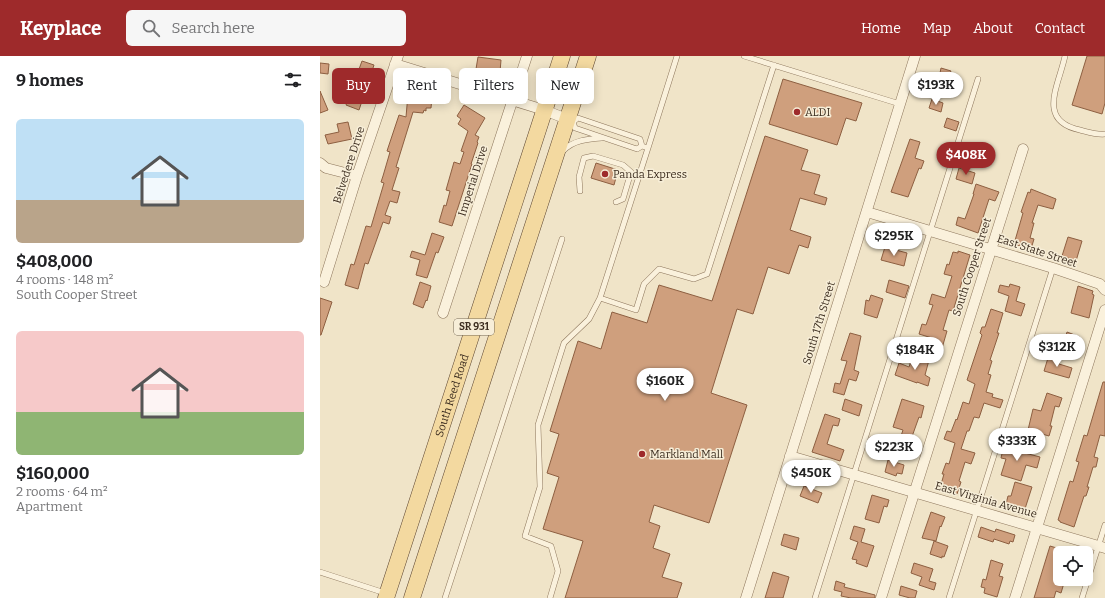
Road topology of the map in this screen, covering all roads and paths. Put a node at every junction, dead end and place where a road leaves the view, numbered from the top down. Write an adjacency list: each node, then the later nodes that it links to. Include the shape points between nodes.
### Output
1 (526, 56): 10 (street, Imperial Drive)
2 (562, 56): 16 (main road, South Reed Road / SR 931)
3 (588, 56): 17 (main road, SR 931)
4 (677, 56): 20 (lane)
5 (744, 56): 9 (lane)
6 (915, 56): 15 (street, South 17th Street)
7 (1065, 56): 18 (lane, via 1053,104 1055,114 1064,125 1071,128)
8 (396, 60): 12 (street); 24 (street, Belvedere Drive)
9 (774, 65): 15 (lane); 34 (lane, via 707,274 694,279 659,269 644,284 636,310)
10 (522, 68)
11 (978, 79): 28 (lane)
12 (459, 82)
13 (511, 104): 36 (street, Imperial Drive)
14 (525, 104): 16 (street)
15 (900, 104): 27 (street, South 17th Street)
16 (544, 110): 17 (street); 45 (main road, South Reed Road / SR 931)
17 (570, 120): 19 (lane, via 575,128); 20 (lane, via 578,118 640,139); 23 (main road, SR 931)
18 (1105, 134)
19 (604, 138): 20 (lane, via 637,149); 23 (lane, via 581,140 570,145)
20 (645, 147): 34 (lane)
21 (1023, 149): 30 (street, South Cooper Street)
22 (320, 163): 24 (street, via 326,168)
23 (551, 168): 46 (main road, SR 931)
24 (357, 176): 32 (street, Belvedere Drive)
25 (580, 192): 26 (lane, via 579,177 584,158 593,156 623,165 631,172 623,199)
26 (616, 202)
27 (867, 212): 28 (street, East State Street); 37 (street, South 17th Street)
28 (930, 231): 30 (street, East State Street); 38 (lane)
29 (562, 239): 47 (lane)
30 (990, 249): 31 (street, East State Street); 39 (street, South Cooper Street)
31 (1053, 268): 33 (street, East State Street, via 1100,284); 40 (lane)
32 (324, 282)
33 (1105, 290)
34 (600, 298): 48 (lane, via 589,319 564,343 538,425 540,487 525,536 552,546 558,571)
35 (1105, 310): 42 (street)
36 (443, 313)
37 (790, 456): 38 (street, East Virginia Avenue); 49 (street, South 17th Street)
38 (854, 474): 39 (street, East Virginia Avenue); 50 (lane)
39 (914, 492): 40 (street, East Virginia Avenue); 51 (street, South Cooper Street)
40 (976, 510): 42 (street, East Virginia Avenue); 52 (lane)
41 (1105, 525): 43 (lane)
42 (1037, 527): 43 (street, East Virginia Avenue); 53 (street)
43 (1102, 547): 54 (lane)
44 (320, 572): 45 (lane)
45 (387, 596)
46 (412, 598)
47 (445, 598)
48 (550, 598)
49 (746, 598)
50 (815, 598)
51 (881, 598)
52 (949, 598)
53 (1015, 598)
54 (1082, 598)

